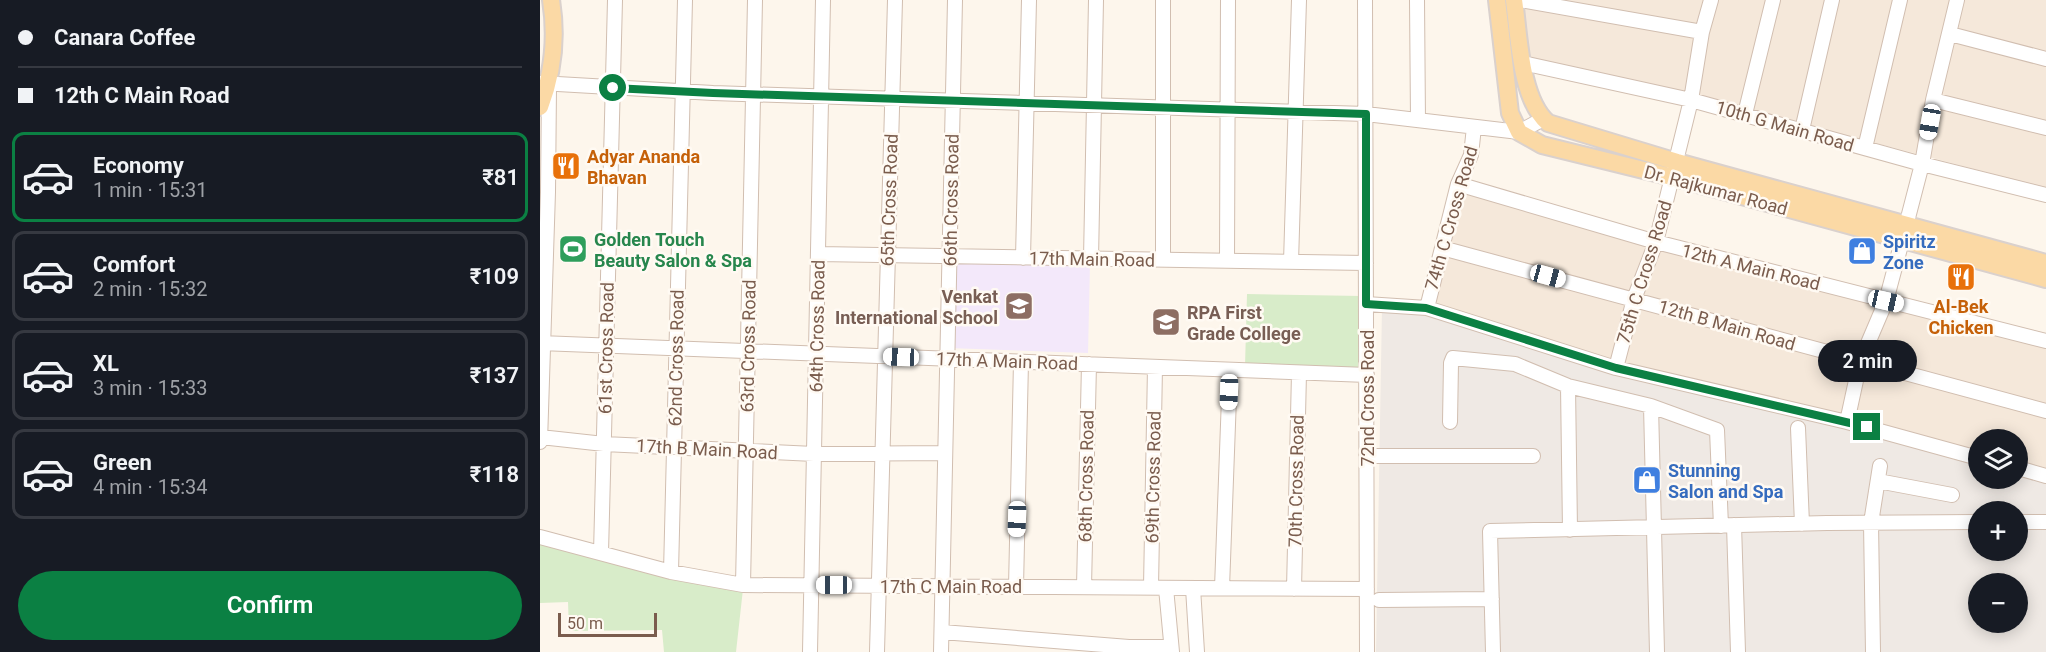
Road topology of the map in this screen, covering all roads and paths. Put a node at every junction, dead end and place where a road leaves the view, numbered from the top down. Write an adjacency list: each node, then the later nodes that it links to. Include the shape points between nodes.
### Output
1 (542, 0): 28 (main road)
2 (551, 0): 28 (main road, via 555,38)
3 (615, 0): 29 (street, 61st Cross Road)
4 (685, 0): 30 (street, 62nd Cross Road)
5 (755, 0): 31 (street, 63rd Cross Road)
6 (823, 0): 32 (street, 64th Cross Road)
7 (895, 0): 33 (street, 65th Cross Road)
8 (955, 0): 36 (street, 66th Cross Road)
9 (1029, 0): 37 (street)
10 (1096, 0): 38 (street)
11 (1163, 0): 40 (street)
12 (1228, 0): 41 (street)
13 (1299, 0): 42 (street)
14 (1365, 0): 43 (street, 72nd Cross Road)
15 (1417, 0): 46 (street)
16 (1497, 0): 50 (main road, via 1510,113)
17 (1514, 0): 27 (main road)
18 (1520, 0): 24 (street)
19 (1710, 0): 24 (street, 75th C Cross Road)
20 (1773, 0): 44 (street)
21 (1832, 0): 49 (street)
22 (1900, 0): 51 (street)
23 (1957, 0): 25 (street)
24 (1702, 32): 34 (street, 75th C Cross Road)
25 (1950, 34): 26 (street); 35 (street)
26 (2046, 59)
27 (1523, 63): 34 (street, 10th G Main Road); 45 (main road, via 1528,89)
28 (543, 80): 29 (street); 39 (main road); 56 (street)
29 (613, 88): 30 (street); 77 (street, 61st Cross Road)
30 (682, 91): 31 (street); 78 (street, 62nd Cross Road)
31 (753, 94): 32 (street); 79 (street, 63rd Cross Road)
32 (821, 97): 33 (street); 60 (street, 64th Cross Road)
33 (892, 99): 36 (street); 61 (street, 65th Cross Road)
34 (1692, 100): 44 (street, 10th G Main Road); 53 (street, 75th C Cross Road)
35 (1934, 100): 48 (street); 52 (street)
36 (952, 101): 37 (street); 62 (street, 66th Cross Road)
37 (1026, 104): 38 (street); 63 (street)
38 (1094, 105): 40 (street); 64 (street)
39 (540, 107)
40 (1163, 108): 41 (street); 65 (street)
41 (1228, 110): 42 (street); 66 (street)
42 (1296, 112): 43 (street); 67 (street)
43 (1366, 114): 46 (street); 68 (street, 72nd Cross Road)
44 (1745, 114): 49 (street, 10th G Main Road)
45 (1543, 119): 50 (street); 53 (main road, Dr. Rajkumar Road)
46 (1418, 120): 47 (street)
47 (1474, 127): 50 (street); 54 (street, 74th C Cross Road, via 1471,155)
48 (2046, 128)
49 (1802, 130): 51 (street, 10th G Main Road)
50 (1518, 132): 53 (main road, Dr. Rajkumar Road, via 1542,144)
51 (1865, 148): 52 (street, 10th G Main Road)
52 (1922, 164): 55 (street, 10th G Main Road); 57 (street)
53 (1674, 170): 57 (main road, Dr. Rajkumar Road); 58 (street, 75th C Cross Road)
54 (1458, 184): 58 (street, 12th A Main Road); 59 (street, 74th C Cross Road)
55 (2046, 195)
56 (544, 196): 76 (street)
57 (1904, 233): 69 (main road, Dr. Rajkumar Road); 70 (main road, Dr. Rajkumar Road); 72 (street)
58 (1656, 242): 71 (street, 75th C Cross Road); 72 (street, 12th A Main Road)
59 (1442, 248): 71 (street, 12th B Main Road); 74 (street, 74th C Cross Road)
60 (818, 254): 61 (street, 17th Main Road); 80 (street, 64th Cross Road)
61 (888, 255): 62 (street, 17th Main Road); 81 (street, 65th Cross Road)
62 (949, 256): 63 (street, 17th Main Road); 82 (street, 66th Cross Road)
63 (1023, 258): 64 (street, 17th Main Road)
64 (1092, 259): 65 (street, 17th Main Road)
65 (1163, 260): 66 (street, 17th Main Road)
66 (1227, 261): 67 (street, 17th Main Road)
67 (1291, 262): 68 (street, 17th Main Road)
68 (1366, 263): 73 (street, 72nd Cross Road)
69 (2046, 263)
70 (2046, 279)
71 (1634, 299): 84 (street, 12th B Main Road); 87 (street, 75th C Cross Road)
72 (1886, 301): 75 (street, 12th A Main Road); 84 (street)
73 (1366, 304): 74 (street); 90 (street, 72nd Cross Road)
74 (1426, 308): 87 (street)
75 (2046, 341)
76 (542, 343): 77 (street, 17th A Main Road); 97 (street)
77 (606, 345): 78 (street, 17th A Main Road); 98 (street, 61st Cross Road)
78 (676, 348): 79 (street, 17th A Main Road); 99 (street, 62nd Cross Road)
79 (748, 351): 80 (street, 17th A Main Road); 100 (street, 63rd Cross Road)
80 (816, 354): 81 (street, 17th A Main Road); 102 (street, 64th Cross Road)
81 (885, 356): 82 (street, 17th A Main Road); 103 (street, 65th Cross Road)
82 (947, 359): 83 (street, 17th A Main Road); 101 (street, 66th Cross Road)
83 (1021, 362): 85 (street, 17th A Main Road); 127 (street)
84 (1860, 362): 93 (street, 12th B Main Road); 95 (street)
85 (1089, 364): 86 (street, 17th A Main Road); 128 (street, 68th Cross Road)
86 (1155, 367): 88 (street, 17th A Main Road); 129 (street, 69th Cross Road)
87 (1616, 368): 95 (street)
88 (1230, 370): 89 (street, 17th A Main Road); 132 (street)
89 (1299, 373): 90 (street, 17th A Main Road); 133 (street, 70th Cross Road)
90 (1366, 375): 105 (street, 72nd Cross Road)
91 (1568, 386): 92 (street); 94 (street, via 1515,364 1453,358); 119 (street)
92 (1651, 406): 117 (street, via 1717,430); 118 (street)
93 (2046, 411)
94 (1450, 422)
95 (1847, 422): 104 (street)
96 (1798, 428): 116 (street)
97 (540, 439): 98 (street, 17th B Main Road)
98 (604, 444): 99 (street, 17th B Main Road); 121 (street, 61st Cross Road)
99 (674, 446): 100 (street, 17th B Main Road); 122 (street, 62nd Cross Road)
100 (745, 451): 102 (street, 17th B Main Road); 123 (street, 63rd Cross Road)
101 (945, 453): 103 (street, 17th B Main Road); 126 (street, 66th Cross Road)
102 (814, 454): 103 (street, 17th B Main Road); 124 (street, 64th Cross Road)
103 (882, 454): 125 (street, 65th Cross Road)
104 (1968, 455)
105 (1367, 456): 106 (street); 134 (street, 72nd Cross Road)
106 (1533, 456)
107 (1880, 466): 110 (street)
108 (2028, 471): 109 (street)
109 (2046, 476)
110 (1878, 481): 111 (street); 115 (street)
111 (1952, 495)
112 (1968, 522): 115 (street)
113 (2028, 522): 114 (street)
114 (2046, 522)
115 (1871, 523): 116 (street); 147 (street)
116 (1802, 524): 117 (street)
117 (1728, 526): 118 (street); 146 (street)
118 (1654, 528): 119 (street); 145 (street)
119 (1570, 530): 135 (street, via 1490,531)
120 (540, 537): 121 (street, 17th C Main Road)
121 (601, 553): 122 (street, 17th C Main Road)
122 (671, 572): 123 (street, 17th C Main Road)
123 (743, 585): 124 (street, 17th C Main Road)
124 (811, 585): 125 (street, 17th C Main Road); 139 (street, 64th Cross Road)
125 (879, 586): 126 (street, 17th C Main Road); 140 (street, 65th Cross Road)
126 (943, 586): 127 (street, 17th C Main Road); 137 (street, 66th Cross Road)
127 (1016, 587): 128 (street, 17th C Main Road)
128 (1084, 587): 129 (street, 17th C Main Road)
129 (1151, 588): 130 (street, 17th C Main Road)
130 (1166, 588): 131 (street, 17th C Main Road); 138 (street)
131 (1192, 588): 132 (street, 17th C Main Road); 142 (street)
132 (1222, 588): 133 (street, 17th C Main Road)
133 (1294, 589): 134 (street, 17th C Main Road)
134 (1367, 589): 143 (street, 72nd Cross Road)
135 (1492, 599): 136 (street); 144 (street)
136 (1379, 600)
137 (942, 632): 138 (street); 141 (street, 66th Cross Road)
138 (1171, 650)
139 (810, 652)
140 (877, 652)
141 (942, 652)
142 (1197, 652)
143 (1367, 652)
144 (1493, 652)
145 (1657, 652)
146 (1738, 652)
147 (1873, 652)

